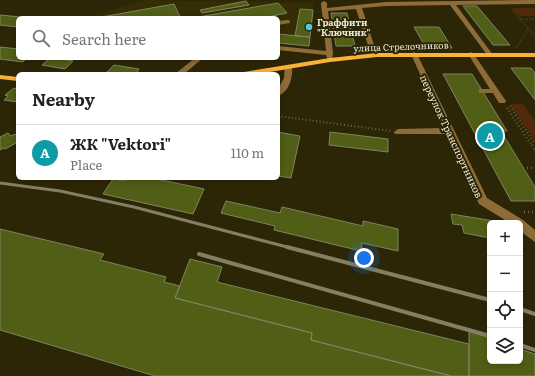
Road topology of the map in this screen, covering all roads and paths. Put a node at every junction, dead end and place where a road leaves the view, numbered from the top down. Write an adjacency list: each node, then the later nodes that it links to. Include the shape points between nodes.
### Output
1 (507, 2): 2 (street); 3 (street); 9 (path)
2 (535, 2)
3 (452, 3): 4 (street); 18 (street)
4 (358, 6): 17 (street, via 372,48); 20 (street, via 324,6)
5 (525, 16): 6 (path)
6 (520, 19): 7 (path); 9 (path)
7 (535, 19)
8 (288, 22): 10 (street)
9 (522, 22): 11 (path)
10 (280, 23)
11 (528, 29): 12 (path); 14 (path)
12 (535, 36)
13 (280, 48): 20 (street)
14 (515, 49)
15 (414, 54): 16 (main road, улица Стрелочников); 17 (main road, улица Стрелочников); 32 (street, переулок Транспортников)
16 (471, 54): 18 (main road, улица Стрелочников); 29 (street)
17 (377, 55): 20 (main road, улица Стрелочников)
18 (490, 55): 19 (main road, улица Стрелочников)
19 (535, 55)
20 (330, 56): 22 (main road, улица Стрелочников)
21 (196, 60): 23 (street)
22 (288, 67): 24 (main road, улица Стрелочников); 27 (street, via 290,74)
23 (182, 72)
24 (257, 72)
25 (0, 76): 26 (main road)
26 (16, 79)
27 (280, 90)
28 (482, 91): 29 (street)
29 (496, 91): 30 (street)
30 (502, 101): 34 (path, via 506,101); 35 (path)
31 (280, 116): 33 (path)
32 (450, 131): 33 (street); 38 (street, переулок Транспортников, via 483,201)
33 (398, 132)
34 (535, 144)
35 (535, 150)
36 (524, 168): 37 (path)
37 (535, 168)
38 (515, 220)
39 (523, 226): 40 (street, переулок Транспортников)
40 (535, 237)

